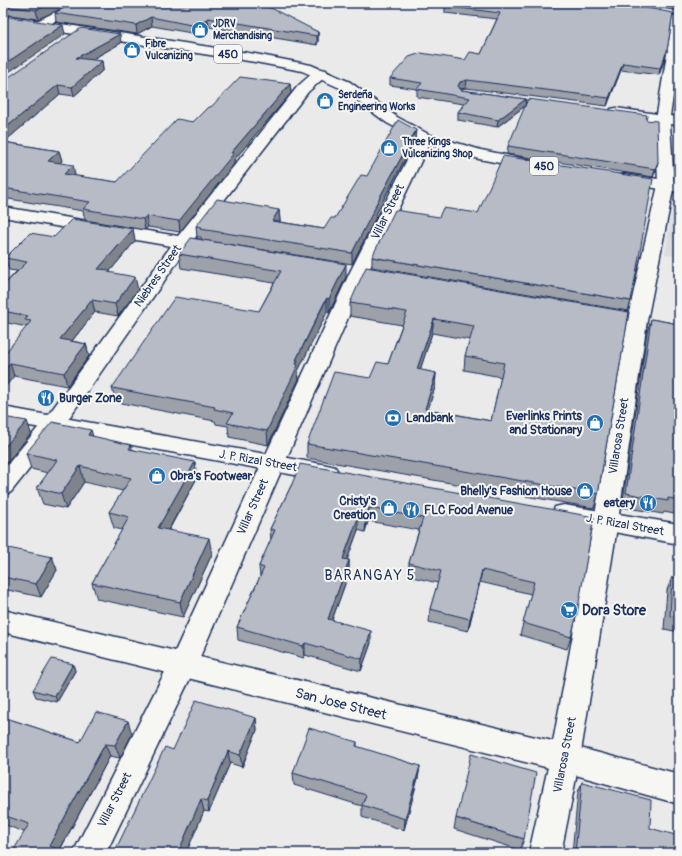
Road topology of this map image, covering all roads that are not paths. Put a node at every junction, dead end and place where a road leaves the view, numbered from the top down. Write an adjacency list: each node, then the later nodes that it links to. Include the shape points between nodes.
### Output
1 (89, 3): 4 (street, via 61,13)
2 (676, 17): 9 (street, Villarosa Street)
3 (3, 20): 4 (street, 450)
4 (39, 25): 5 (street, 450)
5 (80, 31): 6 (street); 7 (street, 450, via 255,58)
6 (68, 40)
7 (321, 73): 11 (street, 450, via 345,85 392,120); 16 (street, Niebres Street, via 303,89)
8 (600, 110): 9 (street)
9 (663, 118): 10 (street); 14 (street, Villarosa Street)
10 (679, 121)
11 (425, 138): 12 (street, 450, via 479,154); 20 (street, Villar Street, via 359,272)
12 (544, 166)
13 (613, 177): 14 (street)
14 (673, 186): 24 (street, Villarosa Street, via 637,321)
15 (3, 212): 16 (street)
16 (182, 243): 17 (street); 19 (street, Niebres Street)
17 (236, 252)
18 (3, 414): 19 (street, J. P. Rizal Street)
19 (54, 423): 20 (street, J. P. Rizal Street); 22 (street, Niebres Street)
20 (273, 463): 21 (street, J. P. Rizal Street); 27 (street, Villar Street)
21 (350, 477)
22 (3, 486)
23 (544, 510): 24 (street, J. P. Rizal Street)
24 (606, 521): 25 (street, J. P. Rizal Street); 28 (street, Villarosa Street)
25 (679, 534)
26 (3, 621): 27 (street, San Jose Street)
27 (182, 666): 28 (street, San Jose Street); 30 (street, Villar Street)
28 (565, 758): 29 (street, San Jose Street); 31 (street, Villarosa Street)
29 (679, 789)
30 (89, 853)
31 (545, 853)

